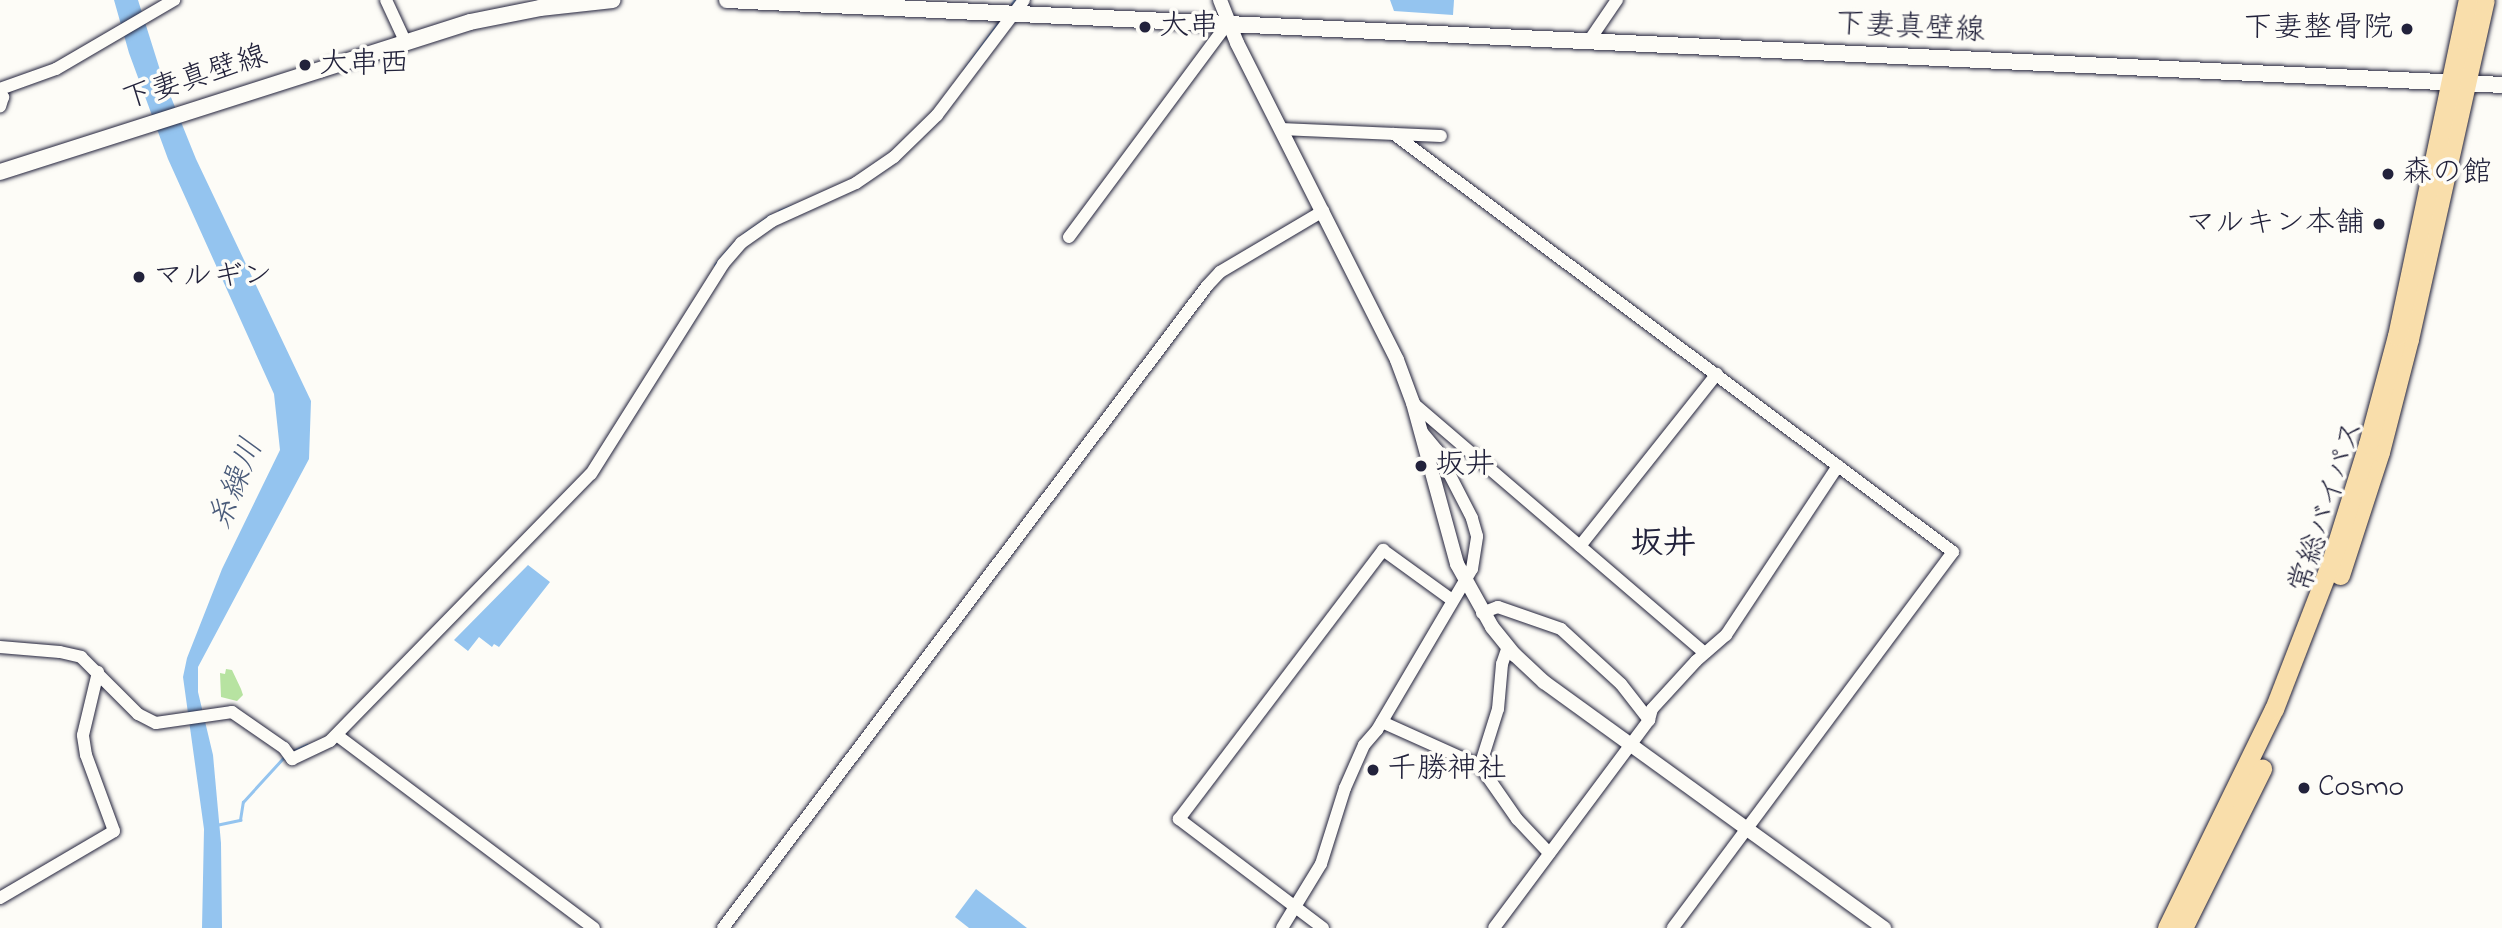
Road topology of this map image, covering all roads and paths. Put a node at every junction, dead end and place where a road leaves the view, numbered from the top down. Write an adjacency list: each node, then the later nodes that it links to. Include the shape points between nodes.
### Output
1 (174, 0): 17 (street, via 56,69)
2 (386, 0): 13 (street)
3 (613, 0): 13 (main road, 下妻真壁線, via 502,15)
4 (727, 0): 10 (main road, 下妻真壁線)
5 (1024, 0): 11 (street)
6 (1220, 0): 12 (street)
7 (1617, 0): 14 (street)
8 (2468, 0): 15 (highway)
9 (2485, 0): 15 (highway)
10 (895, 4): 11 (main road, 下妻真壁線)
11 (1014, 14): 12 (main road, 下妻真壁線); 40 (street, via 937,115 894,157 856,183 772,221 741,243 723,264 591,474)
12 (1228, 23): 14 (main road, 下妻真壁線); 20 (street); 25 (street)
13 (405, 41): 23 (main road, 下妻真壁線)
14 (1589, 41): 15 (main road, 下妻真壁線)
15 (2457, 83): 16 (main road, 下妻真壁線); 54 (highway, 常総バイパス, via 2419,223 2397,336 2331,562 2269,720); 55 (highway, 常総バイパス, via 2406,352 2343,567 2282,725)
16 (2502, 85)
17 (0, 89)
18 (0, 95): 19 (street)
19 (0, 107)
20 (1281, 129): 21 (street); 24 (street)
21 (1394, 134): 22 (street); 26 (street)
22 (1441, 136)
23 (0, 172)
24 (1323, 211): 27 (street, via 1386,337); 48 (street, via 1220,272 1207,286)
25 (1069, 237)
26 (1717, 374): 29 (street); 30 (street)
27 (1413, 403): 28 (street); 30 (street)
28 (1420, 430): 31 (street); 31 (street, via 1437,450 1472,518 1476,550)
29 (1838, 466): 36 (street, via 1726,635); 43 (street, via 1953,552)
30 (1580, 546): 36 (street)
31 (1464, 581): 32 (street); 33 (street)
32 (1452, 600): 39 (street); 46 (street, via 1383,550 1179,819)
33 (1482, 613): 35 (street); 38 (street, via 1498,607 1561,629 1621,684)
34 (0, 647): 37 (street, via 81,657)
35 (1508, 647): 41 (street, via 1544,682); 42 (street, via 1498,709)
36 (1704, 652): 38 (street, via 1652,709)
37 (98, 672): 40 (street, via 138,714 156,723 232,712 292,759); 45 (street, via 83,735 114,831)
38 (1649, 720): 41 (street)
39 (1382, 722): 42 (street); 46 (street, via 1357,760 1325,854)
40 (338, 736): 47 (street)
41 (1632, 745): 43 (street); 44 (street)
42 (1480, 766): 44 (street, via 1517,819)
43 (1748, 830): 52 (street); 53 (street)
44 (1549, 853): 51 (street)
45 (0, 898)
46 (1295, 906): 49 (street); 50 (street)
47 (594, 928)
48 (723, 928)
49 (1282, 928)
50 (1323, 928)
51 (1494, 928)
52 (1673, 928)
53 (1884, 928)
54 (2167, 928)
55 (2183, 928)

